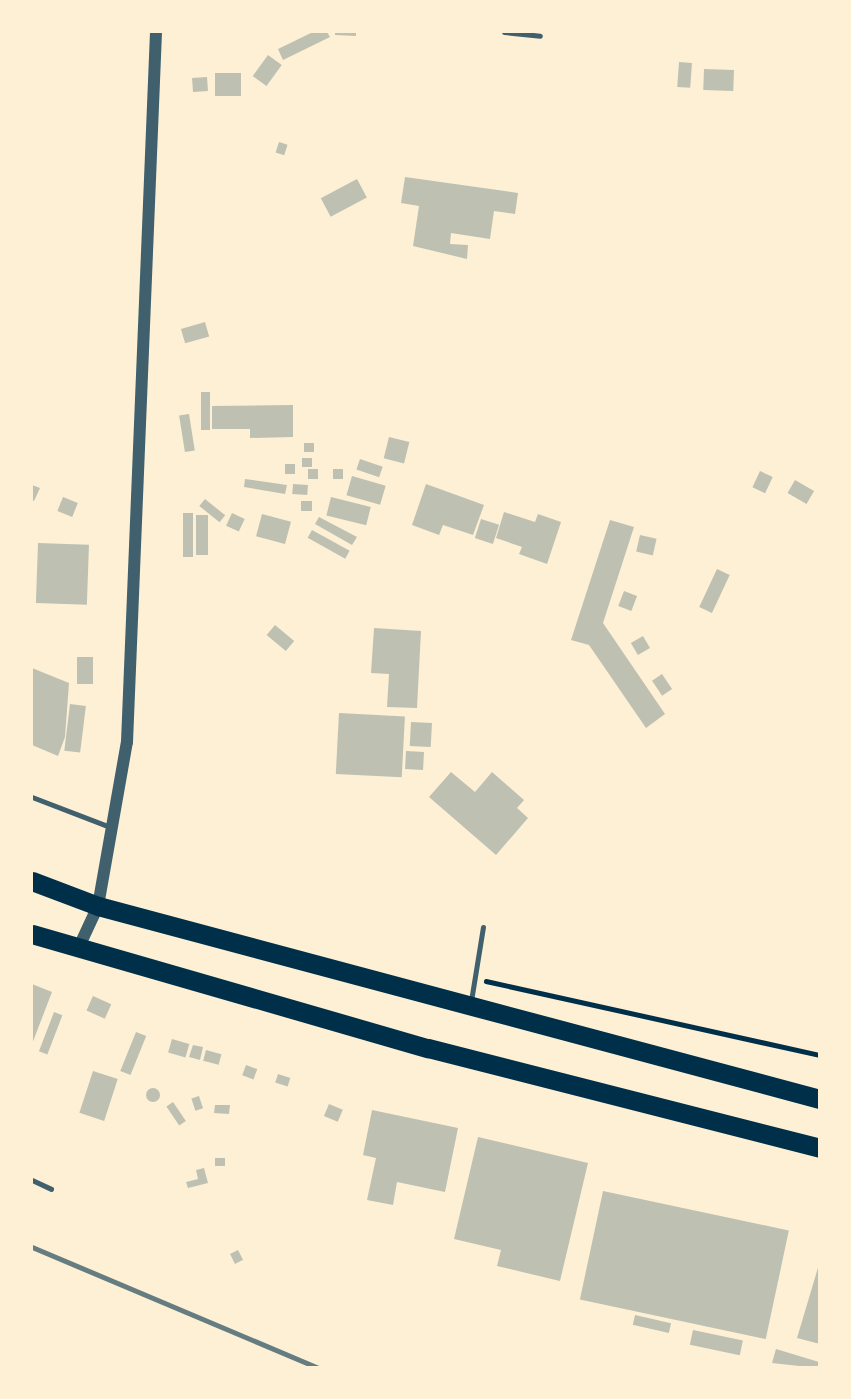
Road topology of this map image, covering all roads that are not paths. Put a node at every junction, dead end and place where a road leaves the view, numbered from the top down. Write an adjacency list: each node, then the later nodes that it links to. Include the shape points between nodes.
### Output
1 (156, 32): 5 (street, via 127,742)
2 (504, 32): 3 (lane)
3 (540, 36)
4 (32, 797): 5 (lane)
5 (114, 828): 7 (street)
6 (32, 881): 7 (highway)
7 (98, 906): 10 (street); 11 (highway)
8 (483, 927): 11 (lane)
9 (32, 933): 10 (highway)
10 (78, 949): 13 (highway, via 428,1048)
11 (470, 1007): 12 (highway)
12 (820, 1099)
13 (820, 1148)
14 (32, 1180): 15 (lane)
15 (51, 1189)

